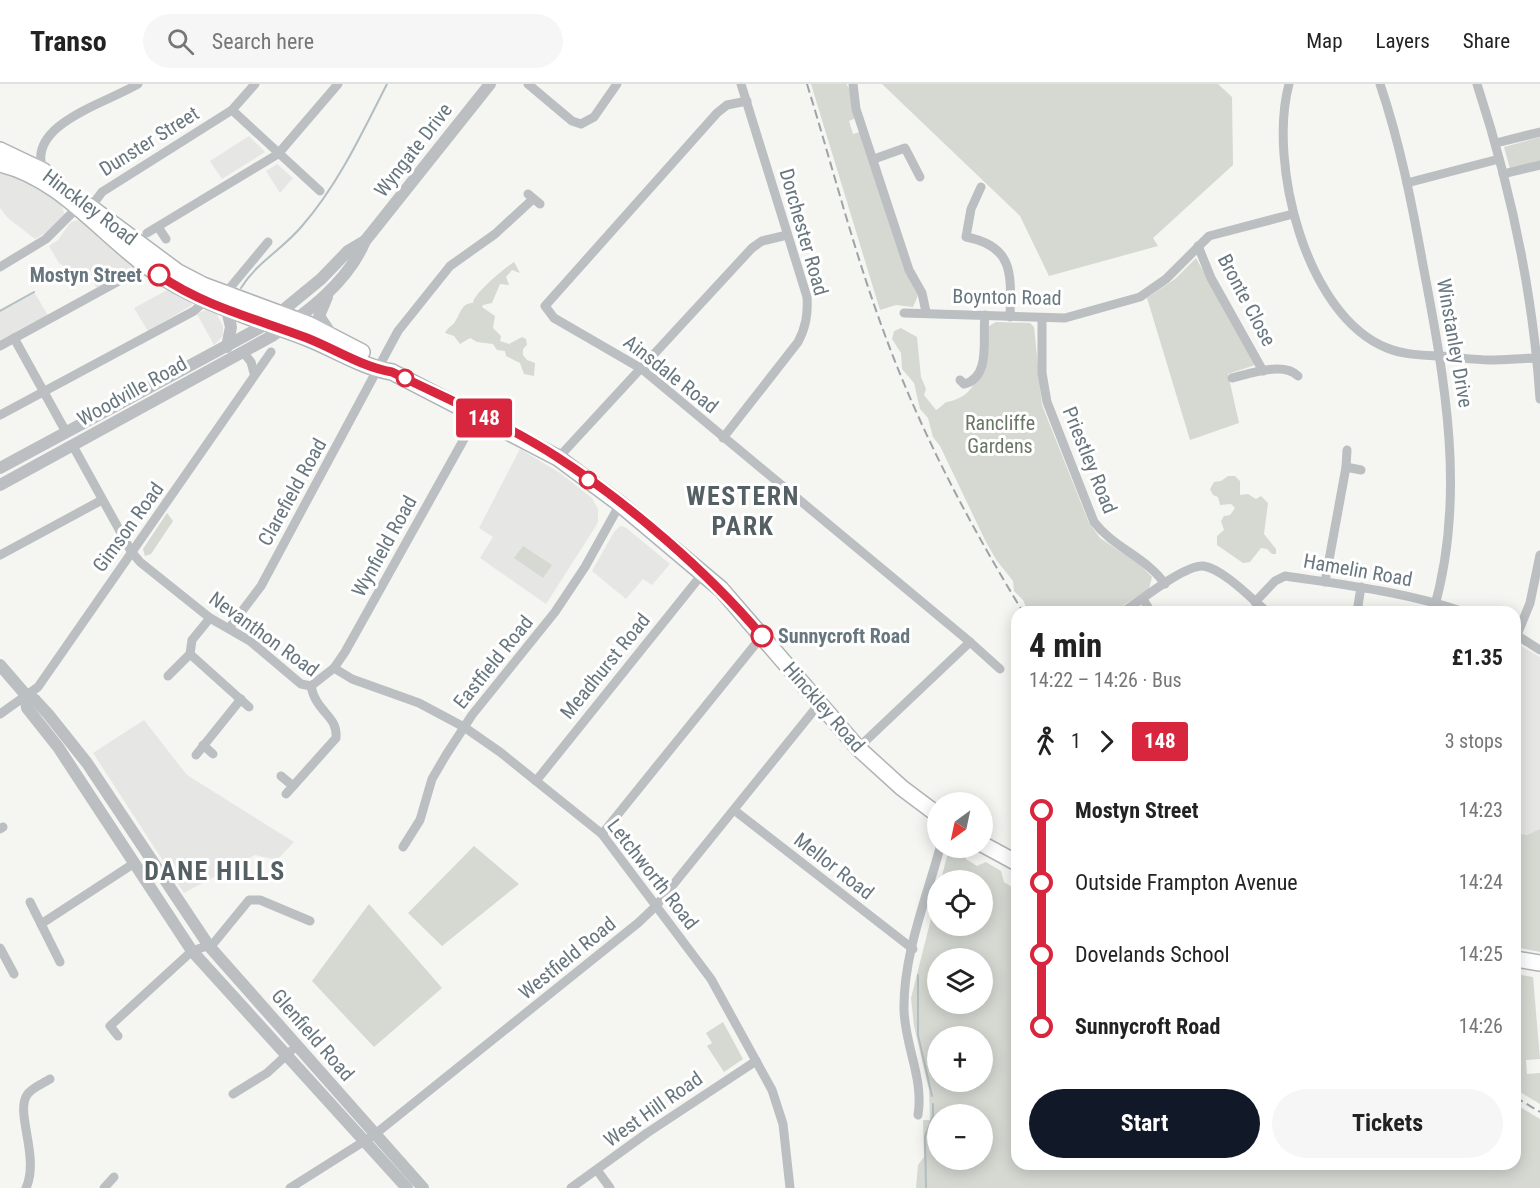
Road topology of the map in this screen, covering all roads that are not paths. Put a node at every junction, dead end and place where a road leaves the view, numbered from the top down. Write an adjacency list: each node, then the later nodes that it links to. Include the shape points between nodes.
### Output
1 (138, 84): 23 (street, via 51,131 41,145 39,160)
2 (255, 84): 13 (street, Dunster Street)
3 (338, 84): 18 (street)
4 (490, 84): 36 (street, Wyngate Drive)
5 (528, 84): 6 (street, via 572,121 581,124 594,117)
6 (617, 84)
7 (741, 84): 12 (street, Dorchester Road)
8 (854, 84): 20 (street, via 856,109)
9 (1289, 84): 31 (street, via 1282,132)
10 (1380, 84): 26 (street, Winstanley Drive)
11 (1476, 84): 16 (street)
12 (747, 101): 34 (street, Dorchester Road); 62 (street, Ainsdale Road, via 727,105 717,113 546,302 545,309 554,318)
13 (232, 110): 18 (street); 30 (street, Dunster Street)
14 (1540, 132): 16 (street)
15 (914, 141): 17 (street)
16 (1496, 143): 21 (street)
17 (905, 148): 20 (street); 25 (street)
18 (278, 154): 28 (street); 32 (street)
19 (4, 158): 23 (main road, Hinckley Road); 30 (main road, Hinckley Road)
20 (873, 159): 44 (street)
21 (1499, 159): 24 (street); 26 (street)
22 (1540, 165): 24 (street)
23 (43, 171): 30 (main road, Hinckley Road)
24 (1503, 174): 60 (street)
25 (920, 177)
26 (1407, 183): 59 (street, Winstanley Drive)
27 (976, 190): 48 (street, via 962,238 987,242 1004,256 1011,281)
28 (320, 191)
29 (534, 199): 61 (street, Clarefield Road, via 495,234 450,266 398,331)
30 (84, 207): 39 (main road, Hinckley Road); 40 (street, Dunster Street, via 46,239); 43 (main road, Hinckley Road)
31 (1293, 214): 38 (street, Boynton Road, via 1209,236); 59 (street, via 1326,289 1353,327 1389,349)
32 (158, 227): 33 (street); 35 (street)
33 (147, 233)
34 (787, 235): 62 (street, via 755,245); 73 (street, Dorchester Road, via 807,297 805,329)
35 (166, 239)
36 (365, 241): 41 (street, Wyngate Drive, via 357,261); 46 (street, Wyngate Drive, via 348,251)
37 (268, 242): 43 (street)
38 (1198, 246): 49 (street, Boynton Road, via 1166,279 1140,297 1065,318); 63 (street, Bronte Close, via 1211,278)
39 (146, 266): 42 (main road, Hinckley Road); 53 (street)
40 (0, 267)
41 (332, 288): 50 (street, Wyngate Drive); 54 (street, via 319,316)
42 (205, 301): 43 (main road, Hinckley Road); 68 (street, via 194,311)
43 (226, 302): 46 (main road, Hinckley Road); 51 (main road, Hinckley Road); 56 (street, via 231,327)
44 (926, 312): 45 (street, Boynton Road); 47 (street, Boynton Road)
45 (904, 313)
46 (279, 314): 50 (main road, Hinckley Road); 51 (street, Woodville Road)
47 (985, 315): 48 (street, Boynton Road); 67 (street, via 984,358 974,378)
48 (1010, 317): 49 (street, Boynton Road)
49 (1042, 318): 88 (street, Priestley Road, via 1042,374 1047,402 1094,522 1104,535 1154,570)
50 (296, 320): 52 (street, Wyngate Drive); 54 (main road, Hinckley Road)
51 (264, 324): 52 (main road, Hinckley Road); 56 (street, Woodville Road)
52 (282, 330): 57 (street, Woodville Road); 61 (main road, Hinckley Road)
53 (14, 338): 55 (street); 68 (street)
54 (335, 338): 61 (main road, Hinckley Road)
55 (0, 346)
56 (227, 347): 72 (street, Woodville Road)
57 (243, 352): 64 (street); 74 (street, Woodville Road)
58 (271, 352): 64 (street, Gimson Road)
59 (1441, 356): 60 (street, via 1488,360); 97 (street, Winstanley Drive, via 1451,474 1445,566)
60 (1539, 358): 69 (street)
61 (384, 368): 70 (main road, Hinckley Road); 100 (street, Clarefield Road, via 261,586)
62 (642, 369): 73 (street, Ainsdale Road); 76 (street)
63 (1263, 371): 65 (street, Bronte Close, via 1295,372); 66 (street, Bronte Close)
64 (254, 373): 83 (street, Gimson Road)
65 (1298, 376)
66 (1232, 378)
67 (963, 385)
68 (44, 391): 71 (street); 72 (street)
69 (1540, 399)
70 (478, 414): 76 (main road, Hinckley Road); 107 (street, Wynfield Road)
71 (0, 415)
72 (66, 432): 74 (street, Nevanthon Road, via 62,442); 78 (street, Woodville Road)
73 (723, 438): 103 (street, Ainsdale Road)
74 (73, 446): 80 (street, Woodville Road); 81 (street, Nevanthon Road)
75 (1347, 450): 77 (street)
76 (558, 458): 82 (main road, Hinckley Road)
77 (1346, 467): 79 (street); 87 (street)
78 (0, 468)
79 (1361, 470)
80 (0, 485)
81 (102, 500): 83 (street, Nevanthon Road); 84 (street)
82 (620, 504): 86 (main road, Hinckley Road); 116 (street, Eastfield Road, via 555,612)
83 (131, 551): 98 (street, Nevanthon Road); 111 (street, Gimson Road, via 38,687)
84 (0, 555)
85 (1540, 555): 99 (street, via 1530,603)
86 (703, 573): 101 (main road, Hinckley Road); 122 (street, Meadhurst Road)
87 (1325, 582): 89 (street, Hamelin Road); 91 (street, Hamelin Road, via 1285,576)
88 (1165, 584): 90 (street); 91 (street, via 1189,569 1203,566 1220,573)
89 (1361, 587): 95 (street); 96 (street, Hamelin Road)
90 (1143, 599): 92 (street); 93 (street)
91 (1255, 602): 94 (street)
92 (1132, 606)
93 (1147, 606)
94 (1260, 606)
95 (1358, 606)
96 (1430, 606)
97 (1434, 606)
98 (210, 618): 100 (street, Nevanthon Road); 105 (street, via 192,640)
99 (1521, 624)
100 (230, 627): 110 (street, Nevanthon Road, via 300,684)
101 (762, 636): 113 (main road, Hinckley Road); 129 (street)
102 (1521, 638): 104 (street)
103 (970, 642): 108 (street, Ainsdale Road); 118 (street)
104 (1540, 650)
105 (190, 654): 109 (street); 112 (street)
106 (0, 665): 111 (street, Glenfield Road)
107 (334, 668): 110 (street, Wynfield Road); 116 (street, Letchworth Road, via 352,679 419,703)
108 (1000, 669)
109 (173, 675)
110 (311, 686): 123 (street, Nevanthon Road, via 317,706 337,729 336,738)
111 (25, 694): 115 (street, Gimson Road); 127 (street, Glenfield Road, via 48,714); 128 (street, Glenfield Road, via 27,708 58,747)
112 (241, 699): 114 (street); 117 (street)
113 (819, 704): 118 (main road, Hinckley Road); 126 (street, Westfield Road)
114 (249, 707)
115 (0, 714)
116 (464, 727): 122 (street, Letchworth Road); 130 (street, Eastfield Road, via 432,779 420,820)
117 (203, 745): 119 (street); 120 (street)
118 (858, 748): 125 (main road, Hinckley Road)
119 (213, 754)
120 (196, 755)
121 (281, 776): 123 (street)
122 (536, 781): 129 (street, Letchworth Road)
123 (293, 786): 124 (street, Nevanthon Road)
124 (286, 794)
125 (927, 807)
126 (734, 810): 137 (street, Westfield Road); 143 (street, Mellor Road)
127 (121, 812): 128 (street); 136 (street, Glenfield Road)
128 (106, 821): 134 (street, Glenfield Road)
129 (602, 834): 137 (street, Letchworth Road)
130 (403, 847)
131 (993, 850): 133 (main road)
132 (937, 858): 143 (street)
133 (1011, 860)
134 (133, 864): 138 (street, Glenfield Road); 140 (street)
135 (30, 902): 140 (street)
136 (180, 903): 138 (street); 141 (street, Glenfield Road)
137 (656, 906): 152 (street, Letchworth Road, via 711,980); 156 (street, Westfield Road, via 606,951)
138 (165, 913): 144 (street, Glenfield Road)
139 (310, 921): 141 (street, via 254,899 243,904)
140 (41, 924): 146 (street)
141 (209, 946): 144 (street); 150 (street, Glenfield Road)
142 (0, 948): 148 (street)
143 (913, 949): 155 (street, via 904,1009 921,1099)
144 (192, 951): 149 (street, via 110,1026); 151 (street, Glenfield Road)
145 (1521, 960): 147 (main road)
146 (60, 962)
147 (1540, 963)
148 (14, 974)
149 (118, 1036)
150 (297, 1045): 151 (street); 156 (street, Glenfield Road)
151 (286, 1056): 154 (street); 156 (street, Glenfield Road)
152 (756, 1061): 157 (street, West Hill Road, via 647,1132); 166 (street, Letchworth Road, via 772,1090 783,1124)
153 (50, 1079): 159 (street, via 27,1093 23,1106 33,1164)
154 (233, 1094)
155 (918, 1115)
156 (370, 1138): 161 (street, Westfield Road); 162 (street, Glenfield Road); 163 (street, Glenfield Road)
157 (597, 1170): 164 (street, West Hill Road); 165 (street)
158 (114, 1177): 160 (street)
159 (26, 1188)
160 (104, 1188)
161 (290, 1188)
162 (407, 1188)
163 (423, 1188)
164 (571, 1188)
165 (610, 1188)
166 (790, 1188)

